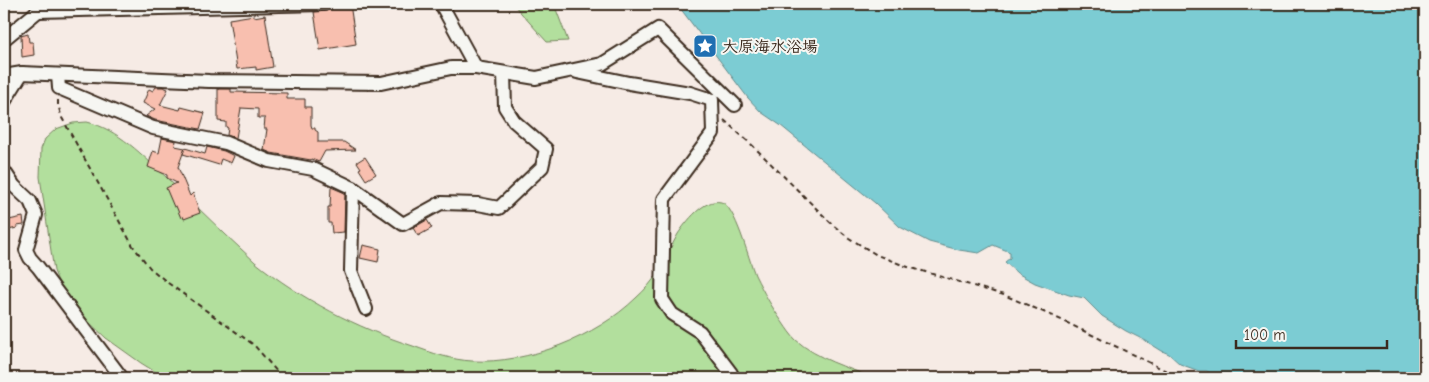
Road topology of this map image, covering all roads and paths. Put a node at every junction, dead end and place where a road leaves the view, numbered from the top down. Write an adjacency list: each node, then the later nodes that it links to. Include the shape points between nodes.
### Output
1 (322, 4): 3 (street)
2 (441, 4): 5 (street)
3 (43, 7): 4 (street)
4 (4, 39)
5 (476, 68): 7 (street); 10 (street, via 451,68 381,83)
6 (572, 71): 7 (street, via 536,78); 12 (street, via 602,64 658,29); 17 (street, via 712,100 713,133 664,199 662,298 672,314 700,332)
7 (504, 72): 15 (street, via 505,108 514,121 546,148 542,166 499,208 441,203 403,224)
8 (22, 73): 9 (street); 10 (street); 11 (street)
9 (4, 76)
10 (59, 81): 15 (street, via 153,128 226,143 269,161 313,169); 19 (path, via 58,106 62,118 133,246 150,268 254,345)
11 (4, 102)
12 (735, 105)
13 (721, 118): 20 (path, via 834,226 877,255 1004,296)
14 (4, 171): 18 (street, via 30,201 36,215 26,250 30,258)
15 (353, 188): 16 (street, via 351,271)
16 (366, 309)
17 (732, 373)
18 (122, 378)
19 (286, 378)
20 (1181, 378)

